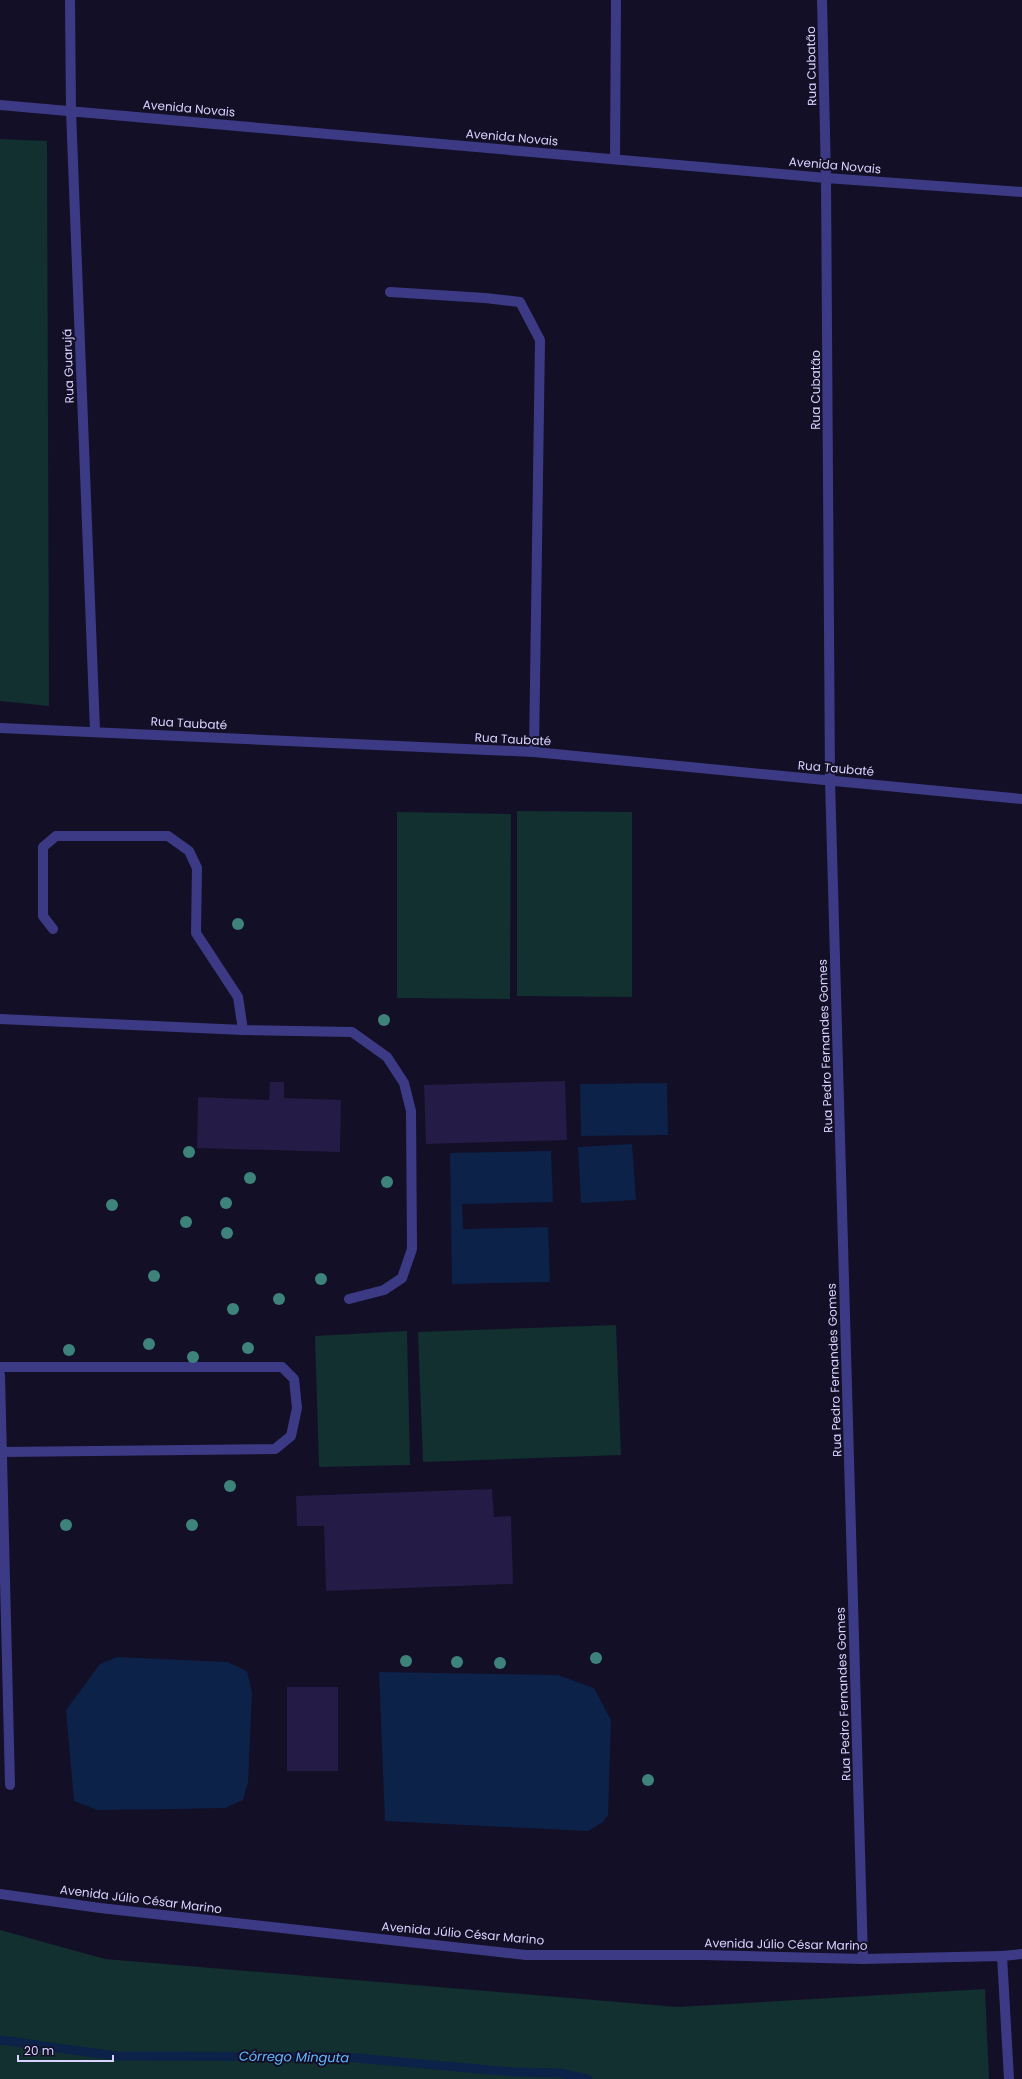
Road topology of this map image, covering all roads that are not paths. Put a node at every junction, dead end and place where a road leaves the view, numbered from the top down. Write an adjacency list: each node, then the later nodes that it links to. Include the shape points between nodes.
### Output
1 (70, 0): 5 (street, Rua Guarujá)
2 (616, 0): 6 (street)
3 (822, 0): 7 (street, Rua Cubatão)
4 (0, 105): 5 (street, Avenida Novais)
5 (71, 111): 6 (street, Avenida Novais); 11 (street, Rua Guarujá)
6 (615, 159): 7 (street, Avenida Novais)
7 (826, 178): 8 (street, Avenida Novais); 13 (street, Rua Cubatão)
8 (1022, 192)
9 (390, 292): 12 (street, via 520,302 540,340)
10 (0, 728): 11 (street, Rua Taubaté)
11 (95, 731): 12 (street, Rua Taubaté)
12 (534, 752): 13 (street, Rua Taubaté)
13 (830, 780): 14 (street, Rua Taubaté); 26 (street, Rua Pedro Fernandes Gomes)
14 (1022, 799)
15 (52, 929): 17 (street, via 43,916 43,847 56,836 168,836 189,851 197,868 196,933 238,997)
16 (0, 1019): 17 (street)
17 (243, 1030): 18 (street, via 352,1032 387,1057 404,1083 410,1111 412,1249 402,1278 384,1290)
18 (349, 1299)
19 (0, 1367): 21 (street, via 282,1368 294,1379 297,1408 291,1436 276,1449)
20 (0, 1375): 21 (street)
21 (2, 1452): 22 (street)
22 (10, 1785)
23 (0, 1894): 26 (street, Avenida Júlio César Marino, via 100,1908 526,1955 705,1955)
24 (1022, 1954): 25 (street, Avenida Júlio César Marino)
25 (1002, 1956): 26 (street, Avenida Júlio César Marino); 27 (street)
26 (863, 1959)
27 (1009, 2079)

